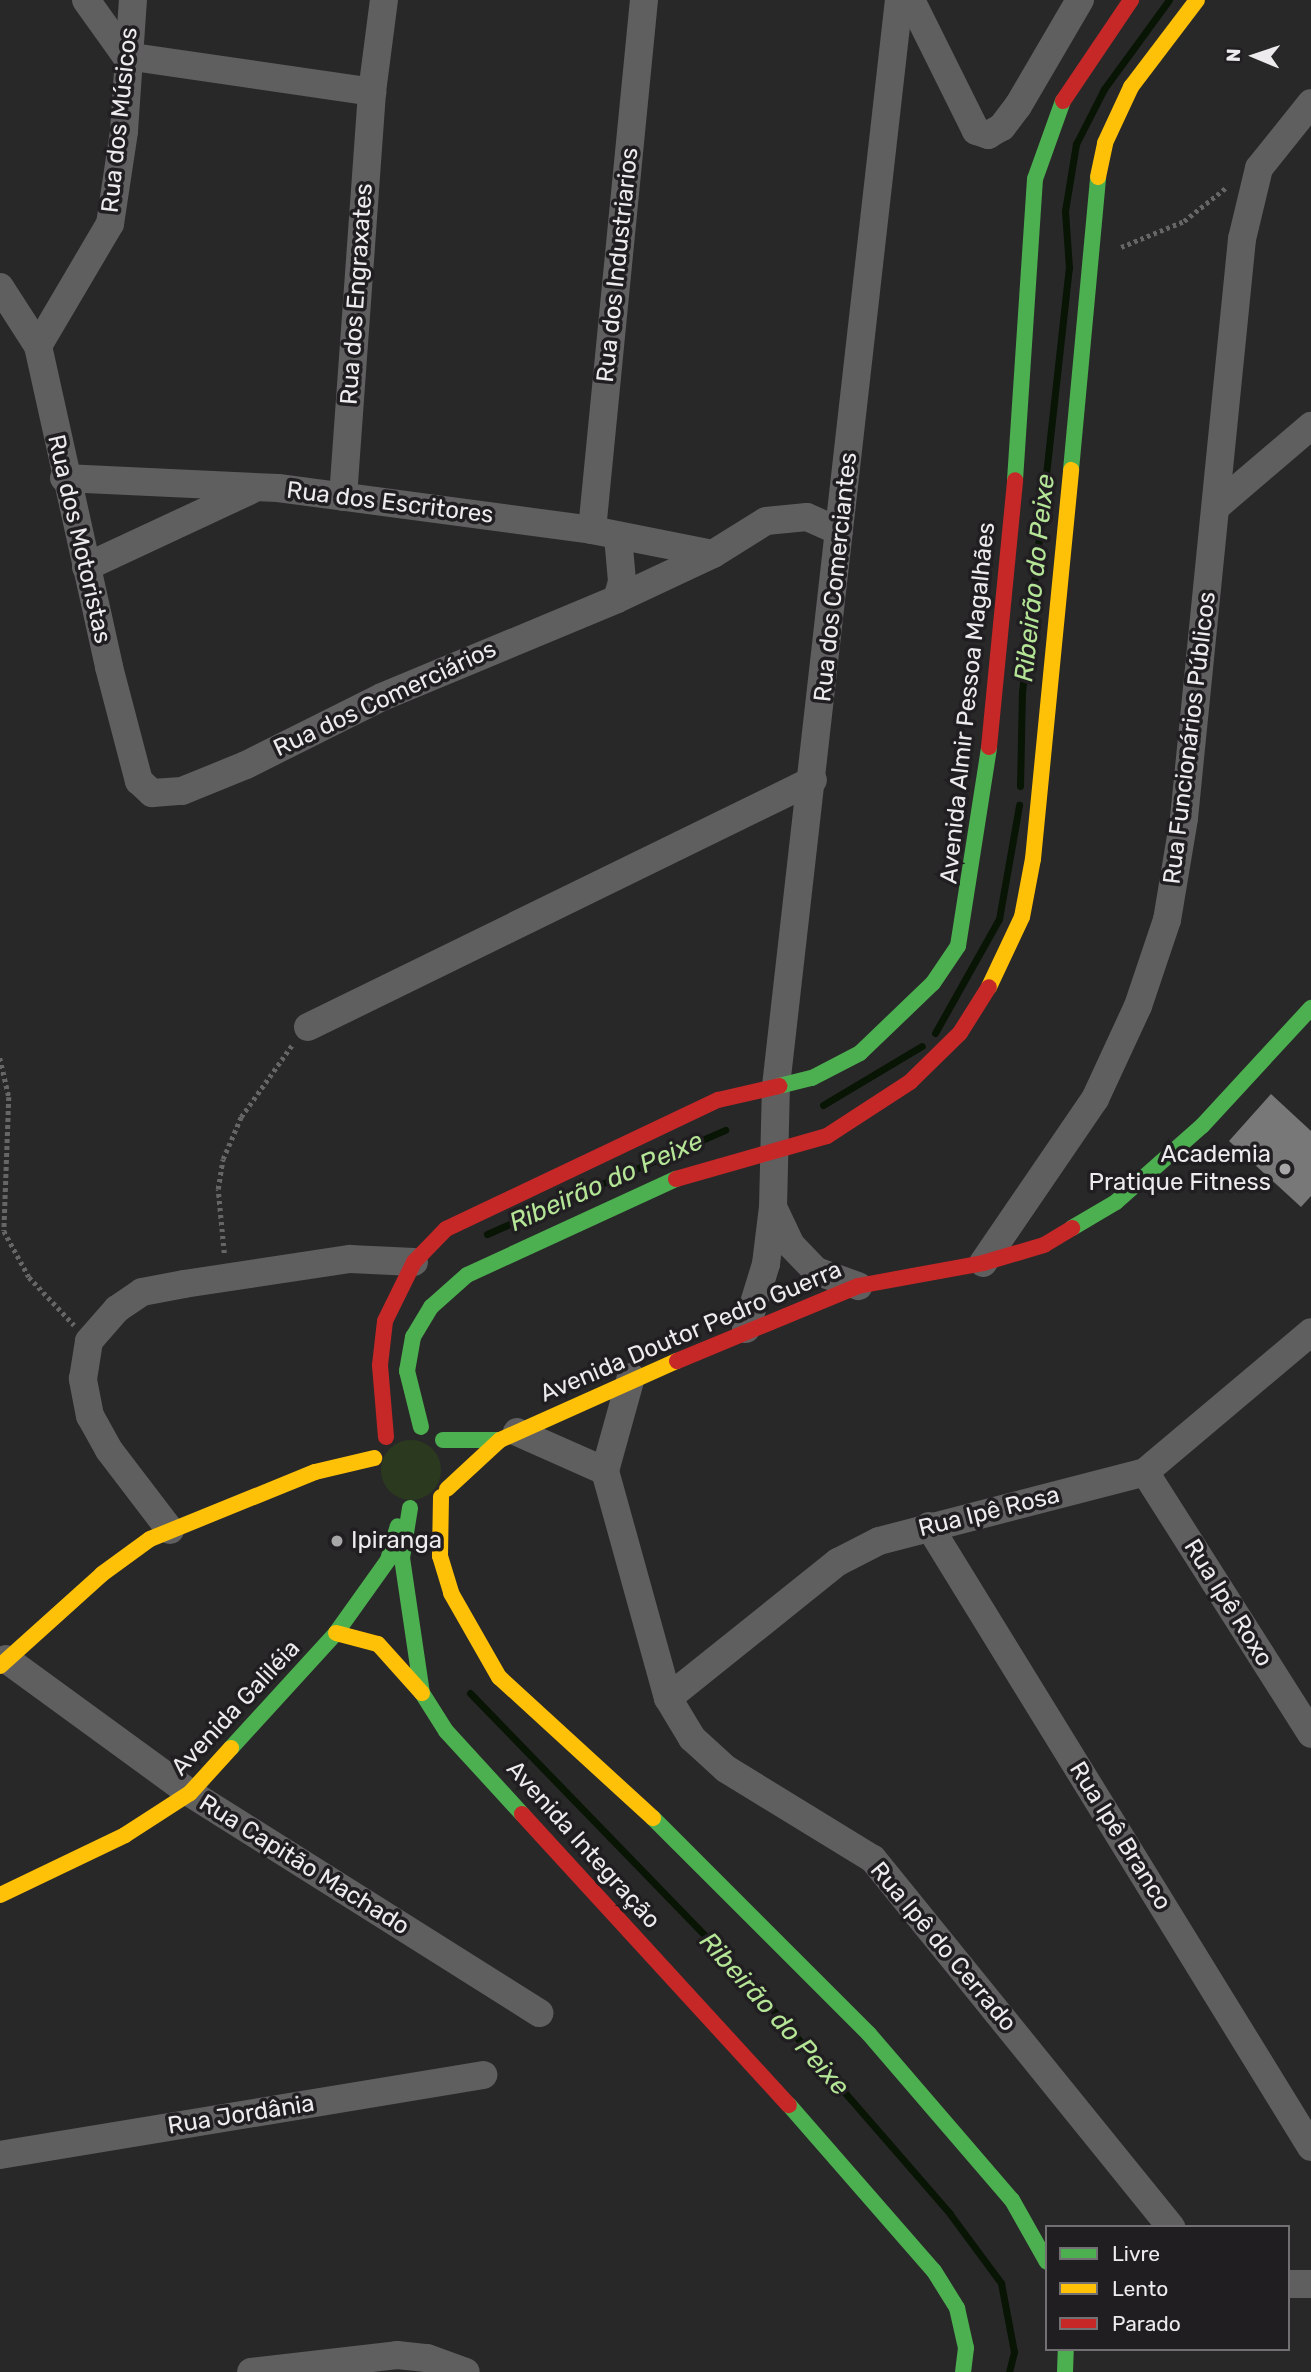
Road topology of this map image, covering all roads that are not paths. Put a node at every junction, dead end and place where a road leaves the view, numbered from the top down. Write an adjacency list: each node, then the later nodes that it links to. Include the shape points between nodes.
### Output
1 (86, 0): 10 (street)
2 (133, 0): 10 (street, Rua dos Músicos)
3 (384, 0): 11 (street, Rua dos Engraxates)
4 (644, 0): 21 (street, Rua dos Industriarios)
5 (899, 0): 20 (street, Rua dos Comerciantes)
6 (911, 0): 7 (street, via 976,131 988,135 1002,127 1018,106)
7 (1080, 0)
8 (1131, 0): 29 (street, Avenida Almir Pessoa Magalhães, via 1066,92 1035,179 1027,353 983,814 958,946 933,983 860,1053 812,1078)
9 (1197, 0): 30 (street, via 1131,87 1105,143 1033,859 1022,917 1000,970 960,1033 910,1082 827,1136)
10 (126, 56): 11 (street); 14 (street, Rua dos Músicos, via 123,142 110,224)
11 (372, 92): 18 (street, Rua dos Engraxates)
12 (1311, 103): 19 (street, Rua Funcionários Públicos, via 1259,168 1242,239)
13 (0, 287): 14 (street, Rua dos Motoristas)
14 (38, 346): 16 (street, Rua dos Motoristas)
15 (1311, 426): 19 (street)
16 (64, 478): 17 (street, Rua dos Escritores); 23 (street, Rua dos Motoristas)
17 (256, 488): 18 (street, Rua dos Escritores); 23 (street)
18 (343, 497): 21 (street, Rua dos Escritores)
19 (1216, 507): 33 (street, Rua Funcionários Públicos, via 1184,818 1167,920 1138,1006 1095,1099)
20 (839, 531): 22 (street, Rua dos Comerciários, via 807,516 786,516 766,521); 25 (street, Rua dos Comerciantes)
21 (605, 533): 22 (street, Rua dos Escritores); 24 (street, via 622,581)
22 (713, 554): 24 (street, Rua dos Comerciários)
23 (86, 566): 26 (street, Rua dos Motoristas, via 139,781)
24 (617, 599): 26 (street, Rua dos Comerciários, via 382,697 246,765 182,791)
25 (813, 780): 28 (street); 29 (street, Rua dos Comerciantes)
26 (152, 793)
27 (1311, 1008): 33 (street, Avenida Doutor Pedro Guerra, via 1202,1126 1116,1202 1044,1245)
28 (308, 1027)
29 (776, 1086): 30 (street, Rua dos Comerciantes); 32 (street, Avenida Almir Pessoa Magalhães, via 718,1100 490,1204 446,1229)
30 (771, 1153): 31 (street, Rua dos Comerciantes); 38 (street, via 663,1183 467,1275 431,1307 412,1337 407,1371)
31 (773, 1207): 34 (street, via 791,1245 817,1271); 35 (street, via 766,1264)
32 (414, 1262): 40 (street, Avenida Almir Pessoa Magalhães, via 385,1321 380,1365); 47 (street, via 369,1257 142,1292 117,1309 89,1341 83,1379 90,1416 109,1450)
33 (983, 1263): 34 (street, Avenida Doutor Pedro Guerra)
34 (858, 1286): 35 (street, Avenida Doutor Pedro Guerra)
35 (746, 1329): 37 (street, Avenida Doutor Pedro Guerra)
36 (1311, 1332): 43 (street, Rua Ipê Rosa)
37 (631, 1377): 39 (street, Avenida Doutor Pedro Guerra); 42 (street)
38 (421, 1427): 40 (street); 41 (street)
39 (509, 1436): 41 (street, Avenida Doutor Pedro Guerra); 42 (street); 44 (street, Avenida Doutor Pedro Guerra)
40 (386, 1437): 47 (street, via 373,1466 315,1472)
41 (443, 1440): 44 (street, via 453,1464)
42 (605, 1471): 51 (street, Rua Ipê do Cerrado)
43 (1145, 1472): 46 (street, Rua Ipê Rosa); 52 (street, Rua Ipê Roxo)
44 (444, 1493): 45 (street); 60 (street, via 440,1556 451,1593 499,1677 796,1956 1012,2200)
45 (402, 1506): 48 (street, Avenida Galiléia, via 388,1560); 50 (street, Avenida Integração, via 402,1558)
46 (929, 1526): 51 (street, Rua Ipê Rosa, via 879,1541 838,1562); 57 (street, Rua Ipê Branco)
47 (170, 1530): 49 (street, via 102,1574)
48 (336, 1633): 50 (street, via 378,1644); 53 (street, Avenida Galiléia)
49 (3, 1662): 53 (street, Rua Capitão Machado)
50 (422, 1693): 66 (street, Avenida Integração, via 446,1731 864,2187 934,2271 957,2308 966,2348)
51 (668, 1698): 59 (street, Rua Ipê do Cerrado, via 692,1738 726,1769 873,1859)
52 (1311, 1734)
53 (190, 1793): 54 (street, Avenida Galiléia, via 125,1835); 55 (street, Rua Capitão Machado)
54 (0, 1895)
55 (540, 2013)
56 (483, 2075): 58 (street, Rua Jordânia)
57 (1311, 2147)
58 (0, 2155)
59 (1169, 2225)
60 (1045, 2258)
61 (1290, 2284): 62 (street)
62 (1311, 2284)
63 (1066, 2351): 67 (street)
64 (251, 2372): 65 (street, via 397,2355 427,2358)
65 (466, 2372)
66 (963, 2372)
67 (1065, 2372)

